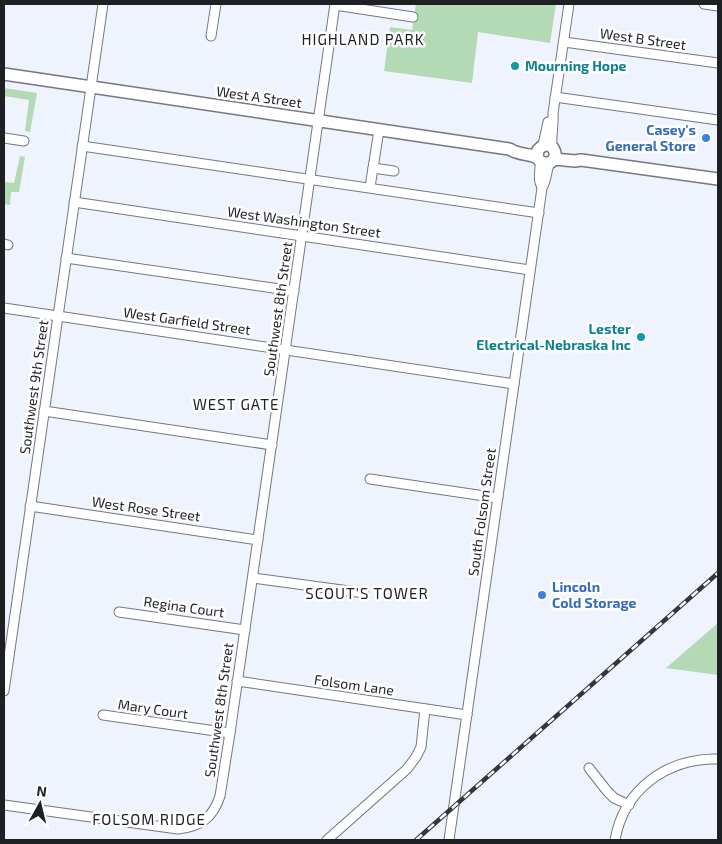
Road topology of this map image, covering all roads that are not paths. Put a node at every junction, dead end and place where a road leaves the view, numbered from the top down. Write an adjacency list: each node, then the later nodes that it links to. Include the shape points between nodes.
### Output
1 (103, 4): 12 (street, Southwest 9th Street)
2 (216, 4): 8 (street)
3 (335, 4): 7 (street); 15 (street, Southwest 8th Street)
4 (569, 4): 9 (street, South Folsom Street)
5 (704, 4): 6 (street)
6 (718, 6)
7 (413, 17)
8 (211, 36)
9 (564, 42): 10 (street, West B Street); 13 (street, South Folsom Street)
10 (718, 63)
11 (4, 74): 12 (main road, West A Street)
12 (91, 87): 15 (main road, West A Street); 19 (street, Southwest 9th Street)
13 (555, 97): 14 (street); 20 (street, South Folsom Street, via 554,121)
14 (718, 120)
15 (319, 121): 16 (main road, West A Street); 23 (street, Southwest 8th Street)
16 (379, 130): 20 (main road, West A Street, via 509,149 517,146); 21 (street)
17 (4, 138): 18 (street)
18 (24, 141)
19 (82, 146): 23 (street); 26 (street, Southwest 9th Street)
20 (546, 154): 24 (main road, West A Street, via 559,153 581,160); 27 (street, South Folsom Street, via 539,182 542,188)
21 (373, 168): 22 (street); 25 (street)
22 (394, 171)
23 (311, 179): 25 (street); 28 (street, Southwest 8th Street)
24 (718, 179)
25 (370, 188): 27 (street)
26 (74, 202): 28 (street, West Washington Street); 29 (street, Southwest 9th Street)
27 (539, 213): 30 (street, South Folsom Street)
28 (302, 236): 30 (street, West Washington Street); 31 (street, Southwest 8th Street)
29 (66, 258): 31 (street); 33 (street, Southwest 9th Street)
30 (530, 270): 35 (street, South Folsom Street)
31 (294, 291): 34 (street, Southwest 8th Street)
32 (4, 308): 33 (street, West Garfield Street)
33 (58, 316): 34 (street, West Garfield Street); 36 (street, Southwest 9th Street)
34 (286, 350): 35 (street, West Garfield Street); 37 (street, Southwest 8th Street)
35 (514, 384): 39 (street, South Folsom Street)
36 (44, 411): 37 (street); 40 (street, Southwest 9th Street)
37 (272, 445): 41 (street, Southwest 8th Street)
38 (370, 479): 39 (street)
39 (498, 498): 50 (street, South Folsom Street)
40 (30, 506): 41 (street, West Rose Street); 47 (street, Southwest 9th Street)
41 (258, 540): 42 (street, Southwest 8th Street)
42 (252, 578): 43 (street); 45 (street, Southwest 8th Street)
43 (364, 593)
44 (118, 612): 45 (street, Regina Court)
45 (245, 630): 46 (street, Southwest 8th Street)
46 (237, 681): 48 (street, Folsom Lane); 51 (street, Southwest 8th Street)
47 (4, 691)
48 (425, 709): 50 (street, Folsom Lane); 56 (street, via 416,758 407,770)
49 (103, 715): 51 (street, Mary Court)
50 (467, 715): 57 (street, South Folsom Street)
51 (230, 733): 54 (street, Southwest 8th Street, via 220,796 213,812 195,826 178,829)
52 (718, 758): 55 (street, via 690,761 664,771 640,789)
53 (588, 768): 55 (street, via 606,791)
54 (4, 805)
55 (628, 805): 58 (street)
56 (327, 840)
57 (449, 840)
58 (615, 840)

